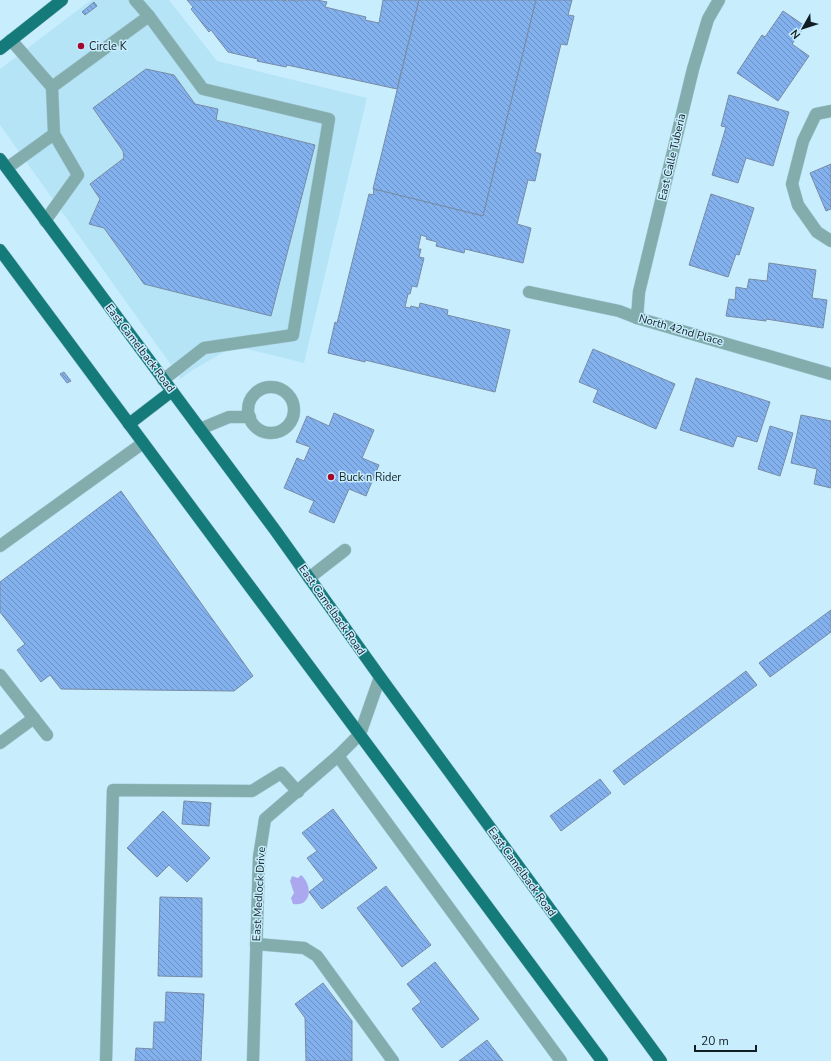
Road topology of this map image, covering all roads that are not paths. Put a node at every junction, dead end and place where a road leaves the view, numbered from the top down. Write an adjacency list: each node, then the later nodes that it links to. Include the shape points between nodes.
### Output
1 (62, 0): 5 (main road)
2 (135, 0): 4 (street)
3 (719, 0): 15 (street, East Calle Tuberia, via 708,19 692,69 639,292)
4 (149, 16): 7 (street); 17 (street, via 203,89 329,119 293,335 204,348)
5 (11, 40): 6 (main road); 7 (street)
6 (0, 49)
7 (52, 87): 9 (street)
8 (831, 111): 12 (street, via 816,114 803,141 792,184 798,205 817,232)
9 (54, 134): 10 (street); 11 (street, via 78,175)
10 (3, 164): 11 (main road, East Camelback Road)
11 (45, 221): 17 (main road, East Camelback Road)
12 (831, 241)
13 (0, 250): 20 (main road)
14 (529, 292): 15 (street, North 42nd Place, via 619,311)
15 (637, 318): 16 (street, North 42nd Place)
16 (831, 374)
17 (164, 380): 18 (main road, East Camelback Road)
18 (172, 391): 20 (main road); 21 (main road, East Camelback Road)
19 (250, 417): 21 (street, via 229,417)
20 (129, 424): 22 (main road)
21 (200, 429): 25 (main road, East Camelback Road)
22 (143, 443): 23 (street); 29 (main road)
23 (0, 546)
24 (345, 550): 25 (street)
25 (309, 578): 27 (main road, East Camelback Road)
26 (0, 675): 28 (street)
27 (380, 678): 29 (street, East Medlock Drive); 40 (main road, East Camelback Road)
28 (34, 718): 30 (street); 31 (street)
29 (360, 734): 32 (street, East Medlock Drive); 39 (main road)
30 (47, 735)
31 (0, 744)
32 (338, 756): 33 (street, East Medlock Drive); 38 (street)
33 (298, 792): 34 (street, East Medlock Drive, via 265,819 259,857); 35 (street, via 281,772 252,791 113,790)
34 (256, 944): 36 (street, East Medlock Drive); 37 (street, via 304,948 317,956)
35 (106, 1061)
36 (253, 1061)
37 (393, 1061)
38 (561, 1061)
39 (602, 1061)
40 (661, 1061)

